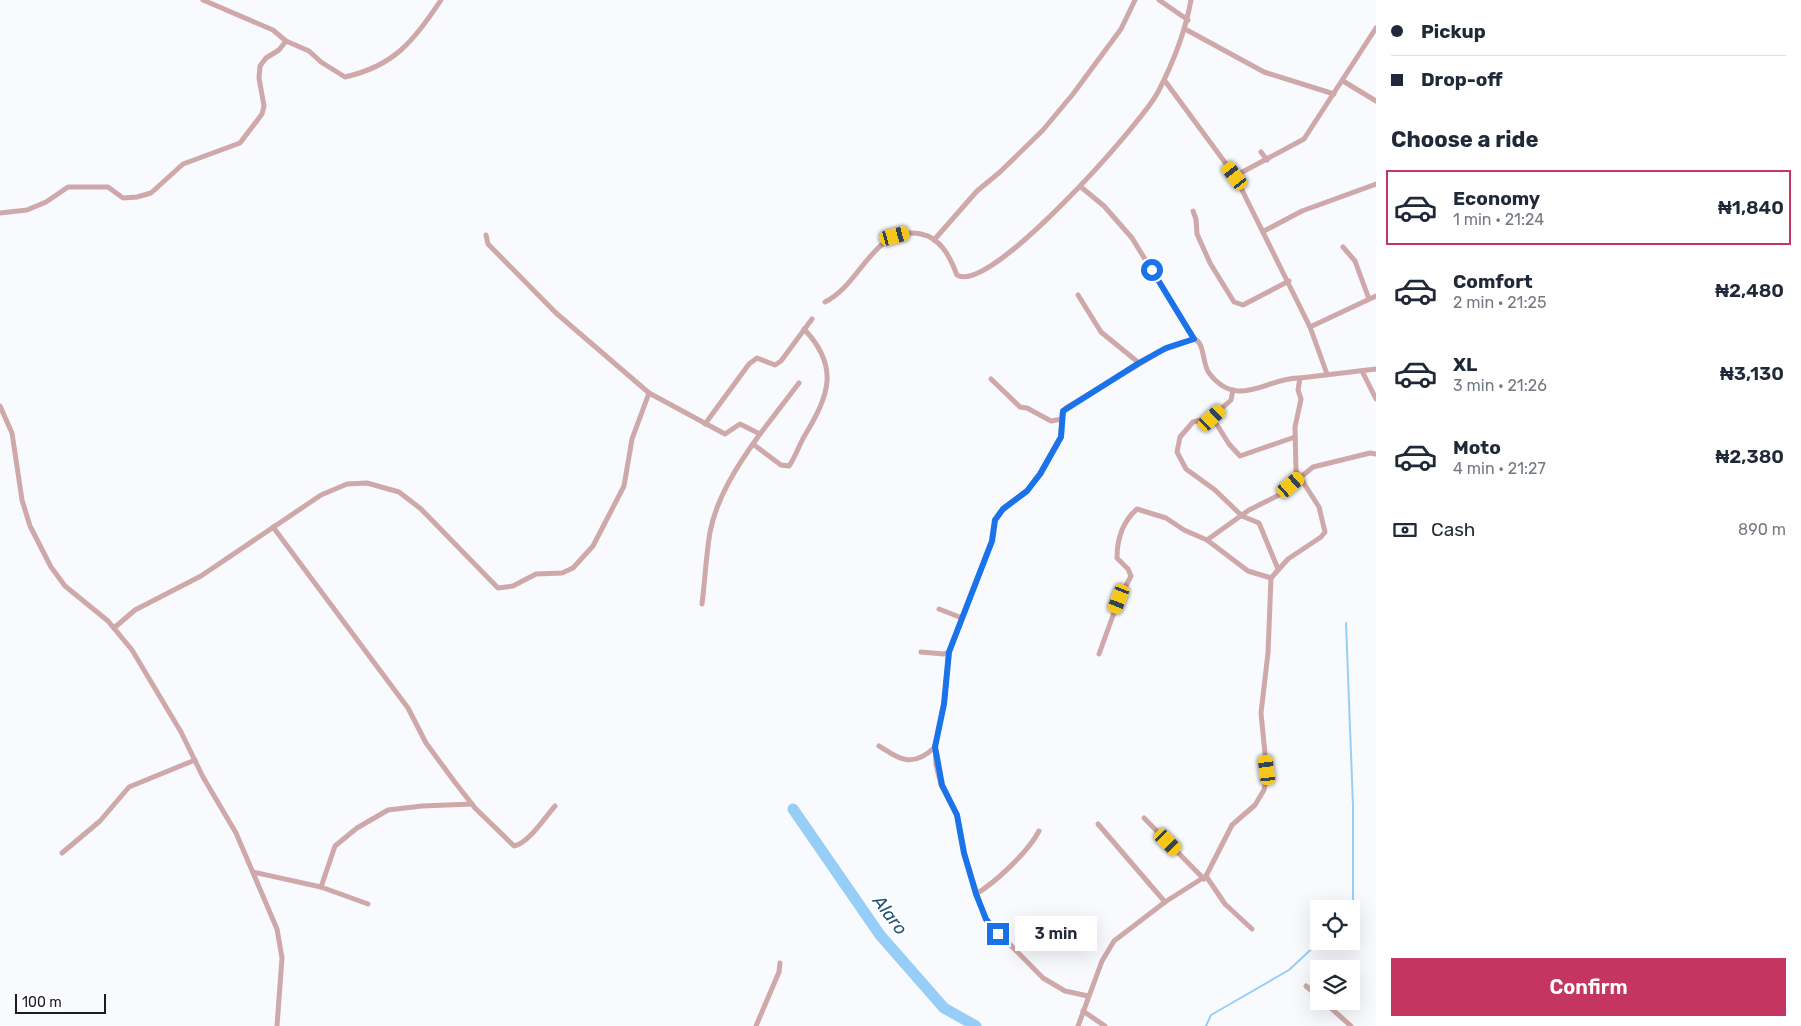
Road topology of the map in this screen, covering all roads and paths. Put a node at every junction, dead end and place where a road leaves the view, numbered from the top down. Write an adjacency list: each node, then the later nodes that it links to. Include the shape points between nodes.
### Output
1 (203, 0): 9 (street, via 273,30)
2 (441, 0): 9 (street, via 398,54 365,72 344,77 309,51)
3 (1135, 0): 23 (street, via 1121,29 1043,130 977,191)
4 (1159, 0): 6 (street)
5 (1191, 0): 6 (street)
6 (1188, 20): 8 (street)
7 (1376, 28): 11 (street)
8 (1185, 29): 10 (street); 12 (street, via 1264,72)
9 (286, 41): 20 (street, via 260,66 262,114 240,143 183,164 151,193 123,198 108,187 68,187 27,210)
10 (1164, 81): 16 (street); 18 (street, via 1144,114)
11 (1344, 81): 12 (street); 13 (street)
12 (1334, 94): 15 (street, via 1304,139)
13 (1376, 102)
14 (1261, 152): 15 (street)
15 (1267, 160): 16 (street)
16 (1235, 176): 21 (street)
17 (1376, 184): 21 (street, via 1302,210)
18 (1081, 188): 23 (street, via 1013,249 971,277 957,275 947,253); 33 (street, via 1104,206 1132,238)
19 (1192, 211): 25 (street, via 1197,234 1210,263 1234,302 1243,305)
20 (0, 212)
21 (1264, 231): 25 (street)
22 (486, 235): 42 (street, via 488,244 556,313)
23 (934, 240): 29 (street, via 928,235 910,232 895,236 875,250 846,286)
24 (1343, 247): 28 (street, via 1355,261)
25 (1289, 281): 31 (street)
26 (1078, 295): 34 (street, via 1102,332)
27 (1376, 296): 28 (street)
28 (1369, 299): 31 (street)
29 (825, 302)
30 (812, 319): 32 (street)
31 (1310, 327): 37 (street)
32 (804, 328): 47 (street, via 775,365 756,358 749,364); 50 (street, via 814,339 825,365 828,385 824,401 789,466 781,465)
33 (1194, 339): 34 (street, via 1166,348); 41 (street, via 1200,344 1209,373)
34 (1139, 363): 46 (street, via 1066,408)
35 (1376, 368): 36 (street)
36 (1362, 371): 37 (street); 43 (street)
37 (1327, 374): 38 (street)
38 (1300, 378): 41 (street, via 1259,388); 49 (street, via 1298,390 1301,399)
39 (991, 379): 46 (street, via 1020,407 1051,421)
40 (799, 383): 48 (street)
41 (1233, 390): 45 (street, via 1231,400)
42 (650, 393): 47 (street); 54 (street, via 632,439 624,486 593,546 573,568 562,573 536,574 513,586 498,588 421,509 399,492 367,483 347,484 321,495)
43 (1376, 398)
44 (0, 406): 61 (street, via 12,433 20,491 30,526 58,577)
45 (1212, 418): 49 (street, via 1240,456); 53 (street, via 1193,422 1180,437 1177,452 1186,469 1215,490)
46 (1062, 419): 60 (street, via 1061,437 1040,474 1027,491 1003,509 995,520 992,541)
47 (706, 424): 48 (street, via 725,434 740,424)
48 (760, 434): 50 (street)
49 (1295, 437): 52 (street, via 1295,467)
50 (753, 444): 58 (street, via 723,494 710,531)
51 (1376, 454): 52 (street, via 1313,467)
52 (1299, 478): 53 (street); 56 (street, via 1308,486 1319,508 1325,532)
53 (1242, 516): 55 (street); 56 (street, via 1259,523)
54 (273, 527): 61 (street, via 201,576 135,610); 68 (street, via 408,708 426,743)
55 (1207, 540): 57 (street, via 1248,571); 64 (street, via 1166,518 1137,509 1131,514 1125,522 1117,558 1131,576)
56 (1278, 569): 57 (street)
57 (1271, 578): 75 (street, via 1268,653 1261,713 1266,783 1259,800 1232,825)
58 (702, 604)
59 (939, 609): 60 (street)
60 (962, 618): 63 (street)
61 (114, 628): 67 (street, via 132,650)
62 (920, 652): 63 (street)
63 (949, 652): 66 (street, via 944,704)
64 (1099, 654)
65 (878, 746): 66 (street, via 908,761)
66 (935, 747): 77 (street, via 942,785 957,815)
67 (195, 760): 73 (street, via 129,788 100,821); 74 (street, via 236,833)
68 (472, 804): 69 (street, via 514,846 533,832); 76 (street, via 388,810 357,828 335,846)
69 (555, 806)
70 (1144, 818): 75 (street)
71 (1098, 824): 78 (street)
72 (1039, 831): 77 (street, via 1012,863)
73 (62, 853)
74 (253, 872): 76 (street); 88 (street, via 271,911 280,945 282,977)
75 (1205, 877): 78 (street); 80 (street, via 1225,904)
76 (320, 887): 79 (street)
77 (976, 894): 84 (street, via 986,919 1037,973 1065,991)
78 (1165, 902): 84 (street, via 1114,941)
79 (368, 904)
80 (1252, 929)
81 (780, 963): 89 (street)
82 (1306, 986): 83 (street)
83 (1310, 990)
84 (1088, 996): 86 (street)
85 (1333, 1010): 87 (street)
86 (1083, 1011): 90 (street); 91 (street)
87 (1349, 1025)
88 (277, 1026)
89 (756, 1026)
90 (1078, 1026)
91 (1105, 1026)

